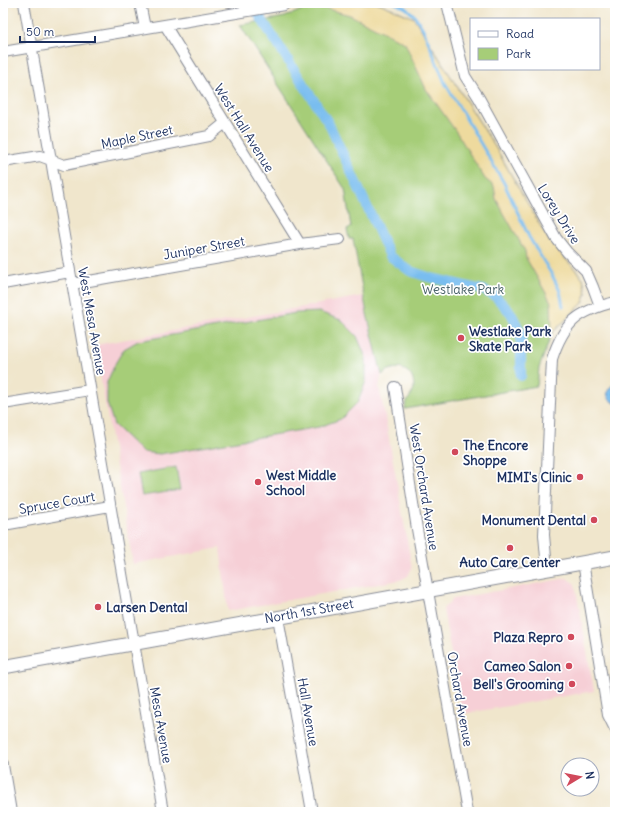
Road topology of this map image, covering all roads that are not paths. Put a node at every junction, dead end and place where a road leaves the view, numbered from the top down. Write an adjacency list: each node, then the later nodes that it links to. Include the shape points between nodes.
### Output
1 (24, 3): 7 (street, West Mesa Avenue)
2 (140, 3): 6 (street)
3 (286, 3): 5 (street)
4 (446, 3): 18 (street, Lorey Drive, via 464,76 556,238 586,272)
5 (165, 25): 6 (street); 9 (street, West Hall Avenue)
6 (145, 28): 7 (street)
7 (32, 47): 8 (street); 10 (street, West Mesa Avenue)
8 (3, 52)
9 (225, 123): 10 (street, Maple Street, via 209,136 64,165); 13 (street, West Hall Avenue)
10 (51, 160): 11 (street, Maple Street, via 40,156); 14 (street, West Mesa Avenue)
11 (3, 162)
12 (340, 239): 13 (street, Juniper Street)
13 (300, 244): 16 (street, Juniper Street)
14 (70, 272): 15 (street); 16 (street, West Mesa Avenue)
15 (3, 284)
16 (72, 284): 20 (street, West Mesa Avenue)
17 (615, 302): 18 (street)
18 (600, 306): 26 (street, via 586,311 572,322 562,335 552,359 544,535)
19 (395, 387): 27 (street, West Orchard Avenue)
20 (90, 390): 21 (street); 22 (street, West Mesa Avenue)
21 (3, 404)
22 (110, 506): 23 (street, Spruce Court); 29 (street, West Mesa Avenue)
23 (9, 524)
24 (615, 557): 25 (main road, North 1st Street)
25 (583, 562): 26 (main road, North 1st Street); 31 (street, via 608,715)
26 (547, 569): 27 (main road, North 1st Street)
27 (428, 590): 28 (main road, North 1st Street); 36 (street, Orchard Avenue)
28 (278, 617): 29 (main road, North 1st Street); 35 (street, Hall Avenue)
29 (134, 643): 30 (main road, North 1st Street); 34 (street, Mesa Avenue)
30 (3, 667)
31 (615, 729)
32 (3, 765): 33 (street)
33 (11, 812)
34 (163, 812)
35 (312, 812)
36 (467, 812)

